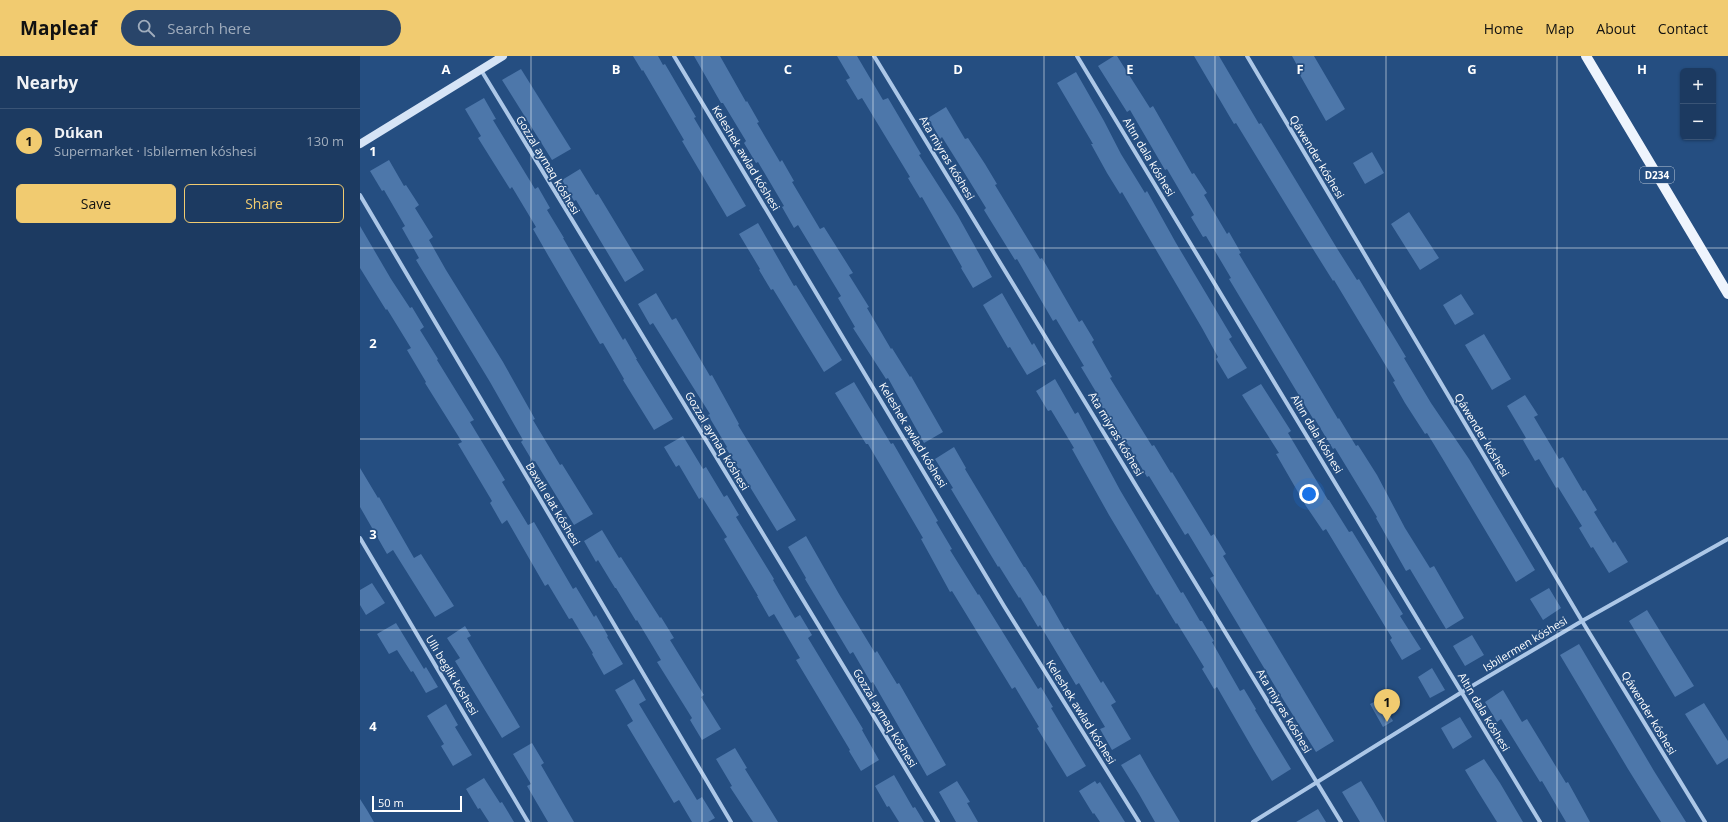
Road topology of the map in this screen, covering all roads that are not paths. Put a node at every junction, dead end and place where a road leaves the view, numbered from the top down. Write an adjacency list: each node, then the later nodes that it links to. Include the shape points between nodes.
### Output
1 (503, 56): 7 (street)
2 (674, 56): 19 (street, Keleshek awlad kóshesi, via 1004,606)
3 (874, 56): 15 (street, Ata miyras kóshesi)
4 (1077, 56): 14 (street, Altın dala kóshesi)
5 (1247, 56): 13 (street, Qáwender kóshesi)
6 (1586, 56): 10 (main road, D234)
7 (480, 70): 8 (street); 18 (street, Gozzal aymaq kóshesi)
8 (360, 144)
9 (360, 196): 17 (street, Baxıtlı elat kóshesi)
10 (1728, 294)
11 (360, 538): 16 (street, Ullı beglik kóshesi)
12 (1728, 539): 13 (street, Isbilermen kóshesi)
13 (1582, 621): 14 (street, Isbilermen kóshesi); 23 (street, Qáwender kóshesi)
14 (1462, 692): 15 (street, Isbilermen kóshesi); 22 (street, Altın dala kóshesi)
15 (1318, 783): 20 (street, Isbilermen kóshesi); 21 (street, Ata miyras kóshesi)
16 (528, 822)
17 (731, 822)
18 (938, 822)
19 (1139, 822)
20 (1253, 822)
21 (1342, 822)
22 (1540, 822)
23 (1705, 822)

